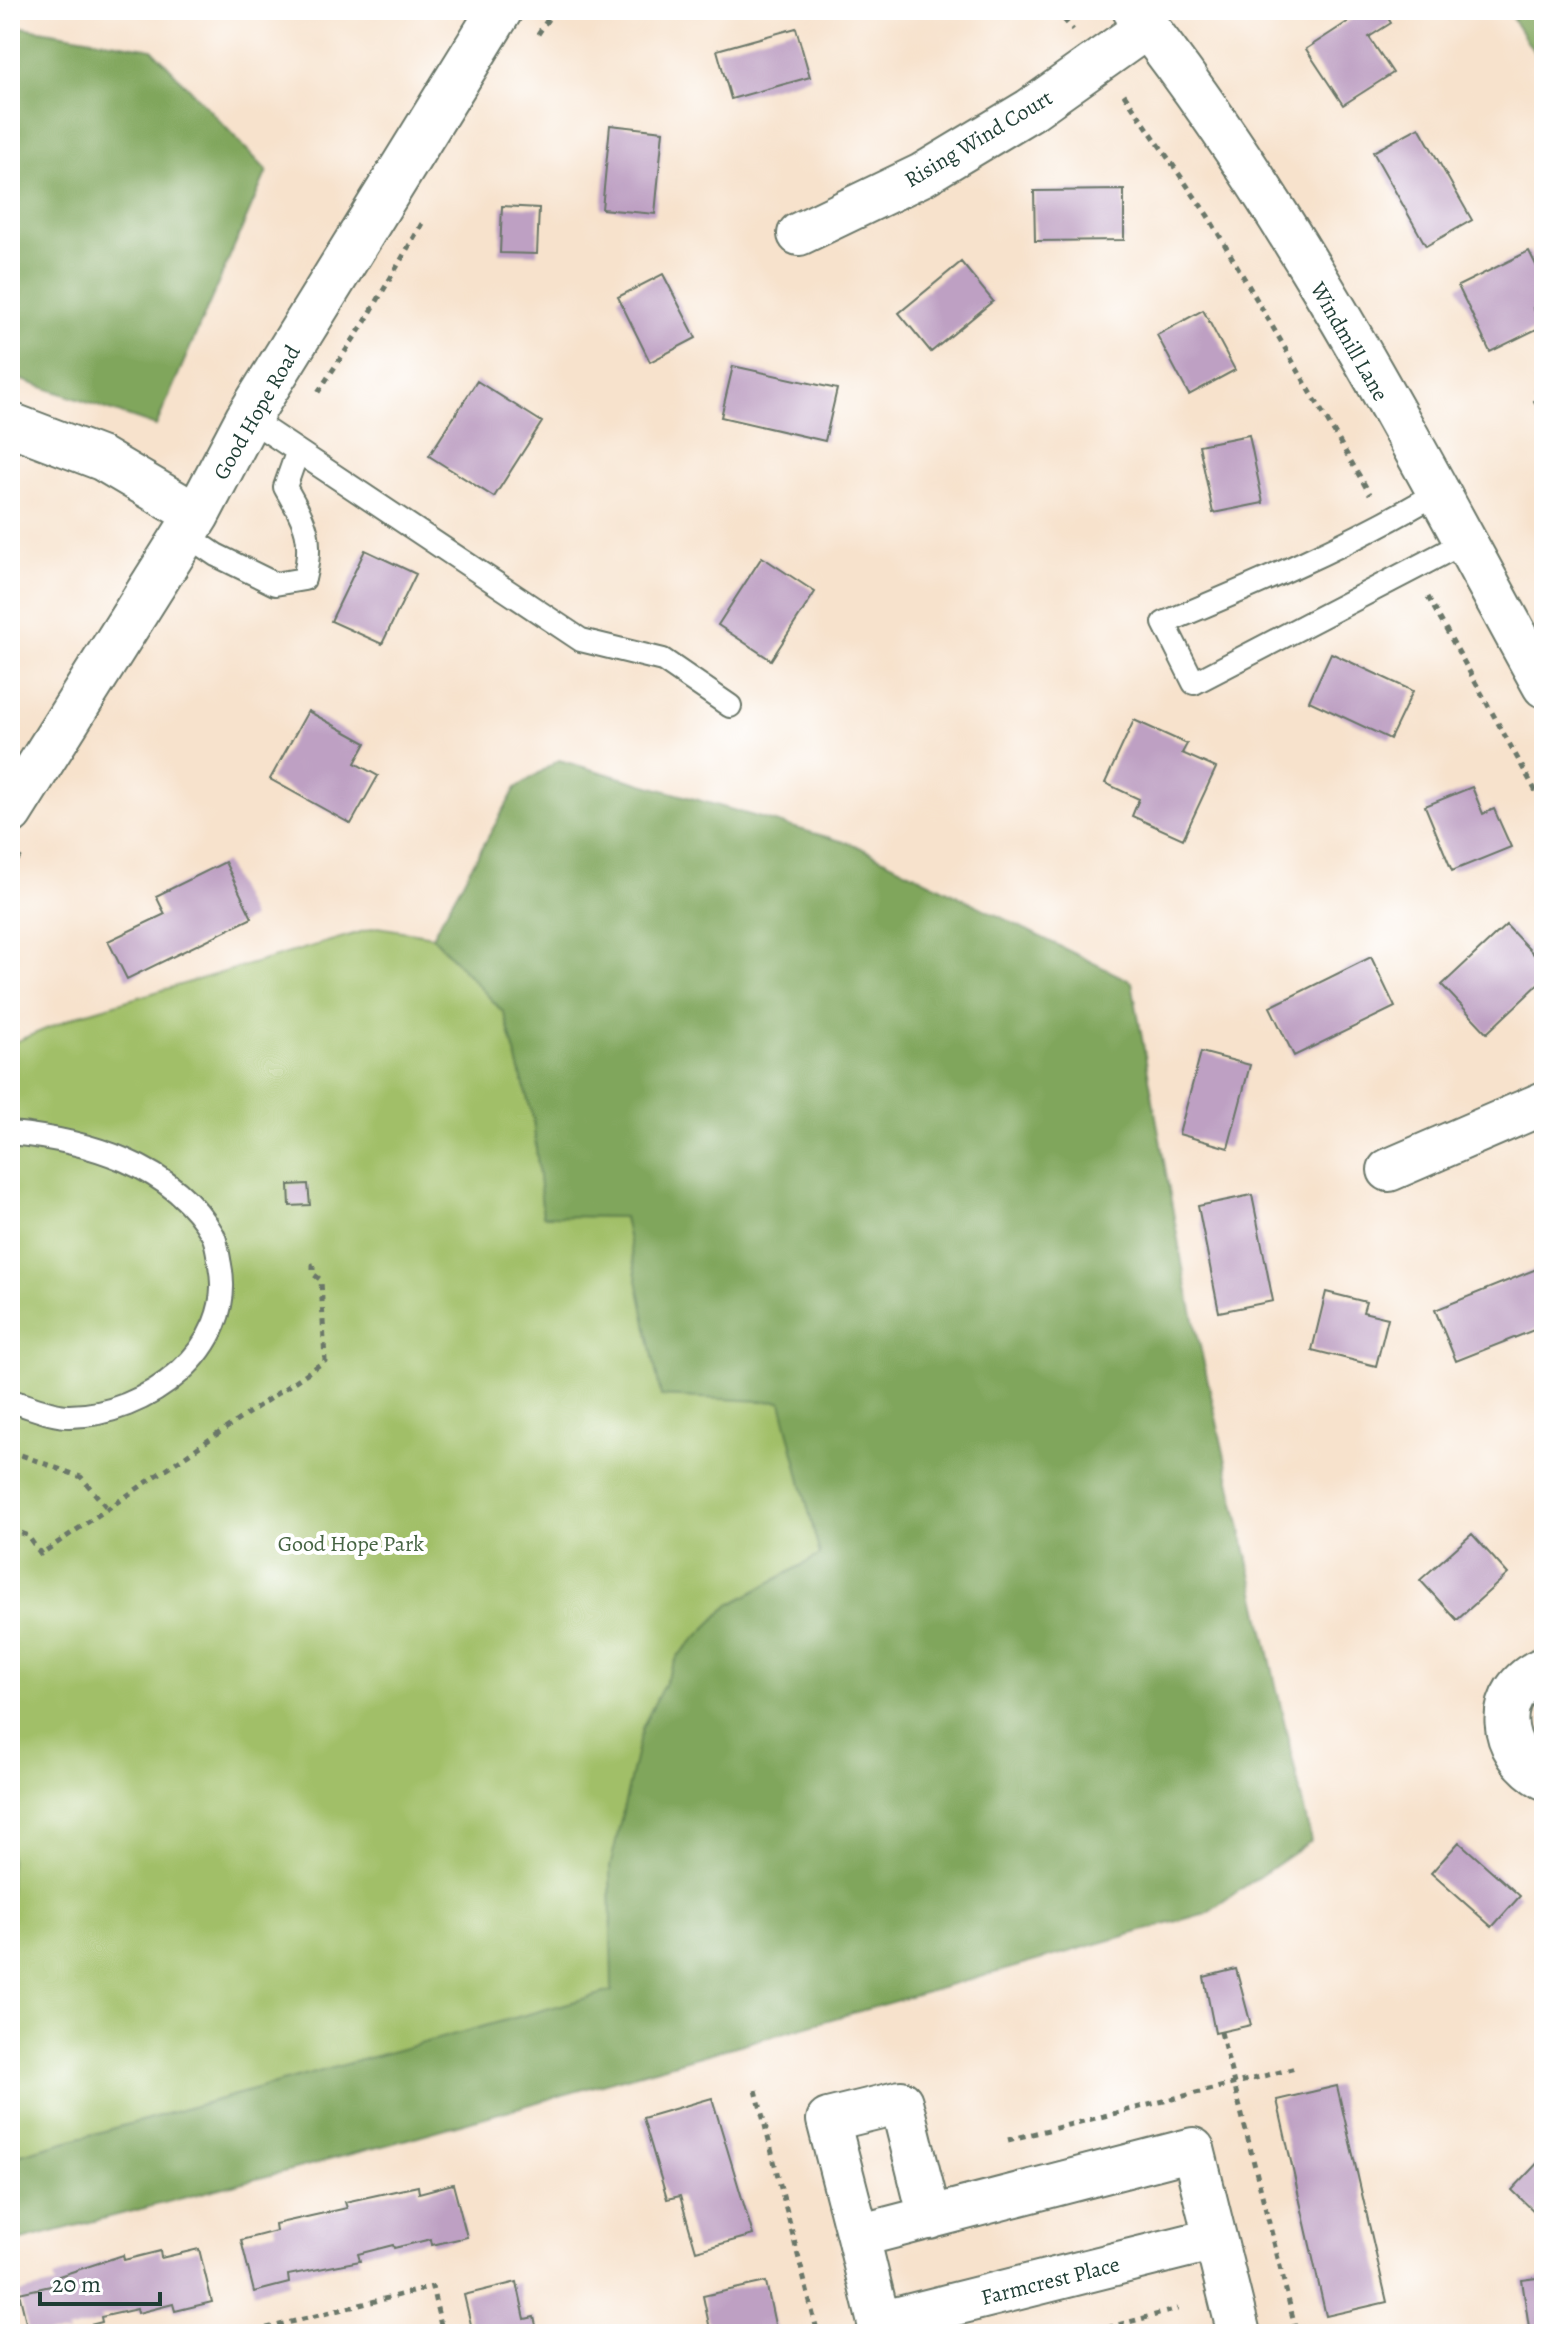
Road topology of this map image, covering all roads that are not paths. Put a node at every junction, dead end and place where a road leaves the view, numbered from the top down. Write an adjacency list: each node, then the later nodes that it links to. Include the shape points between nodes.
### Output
1 (500, 10): 4 (street, Good Hope Road)
2 (1141, 19): 3 (street, Rising Wind Court, via 1099,61 1030,110 922,175); 7 (street, Windmill Lane, via 1274,206)
3 (799, 234)
4 (248, 418): 6 (lane); 8 (street, Good Hope Road)
5 (10, 424): 8 (street, via 102,459)
6 (297, 453): 8 (lane, via 285,487 307,525 310,553 304,579 275,584 216,555); 11 (lane, via 581,640 663,660)
7 (1437, 493): 9 (street, Windmill Lane); 9 (lane, via 1286,572 1164,623 1194,683)
8 (191, 525): 12 (street, Good Hope Road)
9 (1465, 542): 10 (street, Windmill Lane)
10 (1544, 686)
11 (730, 706)
12 (10, 812)
13 (1544, 1103): 15 (street)
14 (10, 1133): 16 (lane, via 98,1148 176,1192 214,1237 223,1281 218,1314 195,1355 167,1384 96,1413 66,1416)
15 (1389, 1170)
16 (10, 1401)
17 (1544, 1668): 18 (street, via 1524,1680 1506,1716 1515,1754)
18 (1544, 1778)
19 (930, 2218): 20 (street); 20 (street, Farmcrest Place, via 901,2102 828,2120); 21 (street, via 1193,2149)
20 (858, 2236): 21 (street, Farmcrest Place, via 879,2323)
21 (1215, 2239): 22 (street)
22 (1239, 2334)

